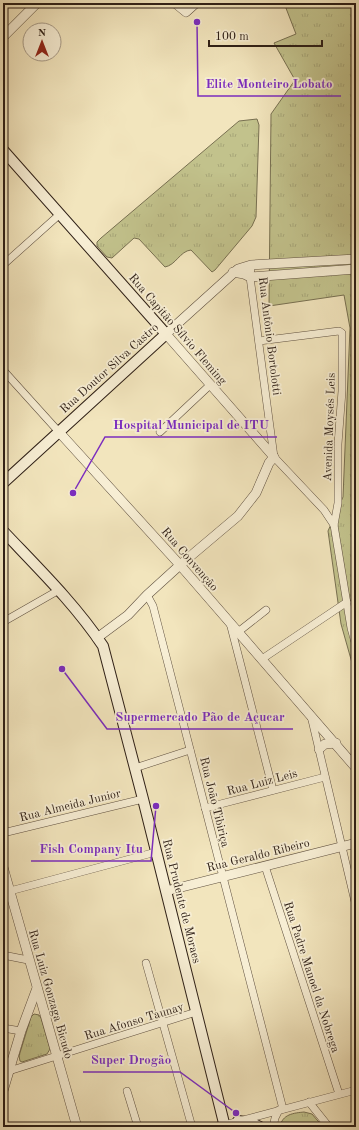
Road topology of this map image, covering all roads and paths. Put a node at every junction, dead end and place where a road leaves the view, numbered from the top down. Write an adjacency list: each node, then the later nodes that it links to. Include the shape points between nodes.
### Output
1 (175, 3): 2 (street, via 186,12)
2 (196, 3)
3 (34, 4): 4 (street)
4 (3, 37)
5 (3, 150): 6 (main road, Rua Capitão Sílvio Fleming)
6 (60, 214): 8 (street); 13 (main road, Rua Capitão Sílvio Fleming)
7 (356, 259): 9 (street)
8 (3, 265)
9 (251, 265): 11 (street); 12 (street, Rua Antônio Bortolotti)
10 (356, 269): 12 (street)
11 (233, 272): 12 (street); 13 (street, Rua Doutor Silva Castro)
12 (250, 277): 14 (street, Rua Antônio Bortolotti)
13 (166, 334): 16 (street, Rua Capitão Sílvio Fleming); 17 (main road, Rua Doutor Silva Castro)
14 (259, 341): 19 (street, Rua Antônio Bortolotti); 21 (street, Avenida Moysés Leis, via 341,331 343,335 338,503)
15 (3, 370): 17 (street, Rua Convenção)
16 (210, 385): 18 (street); 19 (street, Rua Capitão Sílvio Fleming)
17 (59, 432): 20 (main road, Rua Doutor Silva Castro); 23 (street, Rua Convenção)
18 (160, 432)
19 (274, 457): 21 (street, Rua Capitão Sílvio Fleming, via 324,510); 23 (street, via 256,493 238,516)
20 (3, 483)
21 (334, 525): 26 (street)
22 (3, 531): 24 (main road, Rua Prudente de Moraes)
23 (180, 565): 25 (street); 29 (street, Rua Convenção)
24 (59, 590): 28 (street); 31 (main road, Rua Prudente de Moraes)
25 (147, 595): 31 (street, via 128,615); 37 (street, Rua João Tibiriça)
26 (347, 602): 32 (street); 33 (street)
27 (266, 610): 30 (street)
28 (3, 622)
29 (230, 623): 30 (street, Rua Convenção); 41 (street)
30 (238, 632): 33 (street, Rua Convenção)
31 (98, 638): 38 (main road, Rua Prudente de Moraes, via 108,662)
32 (356, 646)
33 (262, 659): 34 (street, Rua Convenção)
34 (310, 714): 35 (street, Rua Convenção); 36 (street)
35 (336, 743): 36 (street, via 325,744); 39 (street, Rua Convenção)
36 (319, 749): 40 (street)
37 (190, 750): 38 (street); 43 (street, Rua João Tibiriça)
38 (135, 768): 42 (main road, Rua Prudente de Moraes)
39 (356, 768)
40 (325, 777): 41 (street, Rua Luiz Leis); 46 (street)
41 (273, 790): 43 (street, Rua Luiz Leis)
42 (143, 799): 44 (street, Rua Almeida Junior); 47 (main road, Rua Prudente de Moraes)
43 (205, 808): 50 (street, Rua João Tibiriça)
44 (3, 833)
45 (356, 842): 46 (street, Rua Geraldo Ribeiro)
46 (342, 846): 48 (street, Rua Geraldo Ribeiro); 53 (street)
47 (156, 852): 51 (street); 52 (main road, Rua Prudente de Moraes)
48 (265, 866): 50 (street, Rua Geraldo Ribeiro); 69 (street, Rua Padre Manoel da Nobrega)
49 (3, 867): 51 (street, Rua Luiz Gonzaga Bicudo)
50 (222, 877): 52 (street, Rua Geraldo Ribeiro); 71 (street, Rua João Tibiriça)
51 (10, 890): 55 (street, Rua Luiz Gonzaga Bicudo)
52 (166, 891): 58 (main road, Rua Prudente de Moraes)
53 (356, 906)
54 (3, 955): 55 (street)
55 (28, 960): 57 (street, Rua Luiz Gonzaga Bicudo)
56 (146, 963): 59 (street)
57 (37, 988): 61 (street); 63 (street, Rua Luiz Gonzaga Bicudo)
58 (196, 1012): 59 (street, Rua Afonso Taunay); 73 (main road, Rua Prudente de Moraes)
59 (163, 1023): 63 (street, Rua Afonso Taunay); 76 (street)
60 (3, 1028): 61 (street)
61 (21, 1032): 62 (street)
62 (14, 1055): 64 (street, via 18,1063); 65 (street)
63 (57, 1056): 64 (street, Rua Afonso Taunay); 74 (street, Rua Luiz Gonzaga Bicudo)
64 (25, 1066): 65 (street, Rua Afonso Taunay)
65 (9, 1071): 67 (street)
66 (356, 1090): 69 (street)
67 (3, 1091)
68 (127, 1091): 75 (street)
69 (339, 1094): 70 (street)
70 (309, 1102): 71 (street); 79 (street)
71 (281, 1110): 72 (street); 78 (street, via 275,1118)
72 (238, 1121): 73 (street); 77 (main road)
73 (223, 1126)
74 (77, 1127)
75 (138, 1127)
76 (192, 1127)
77 (260, 1127)
78 (273, 1127)
79 (329, 1127)

